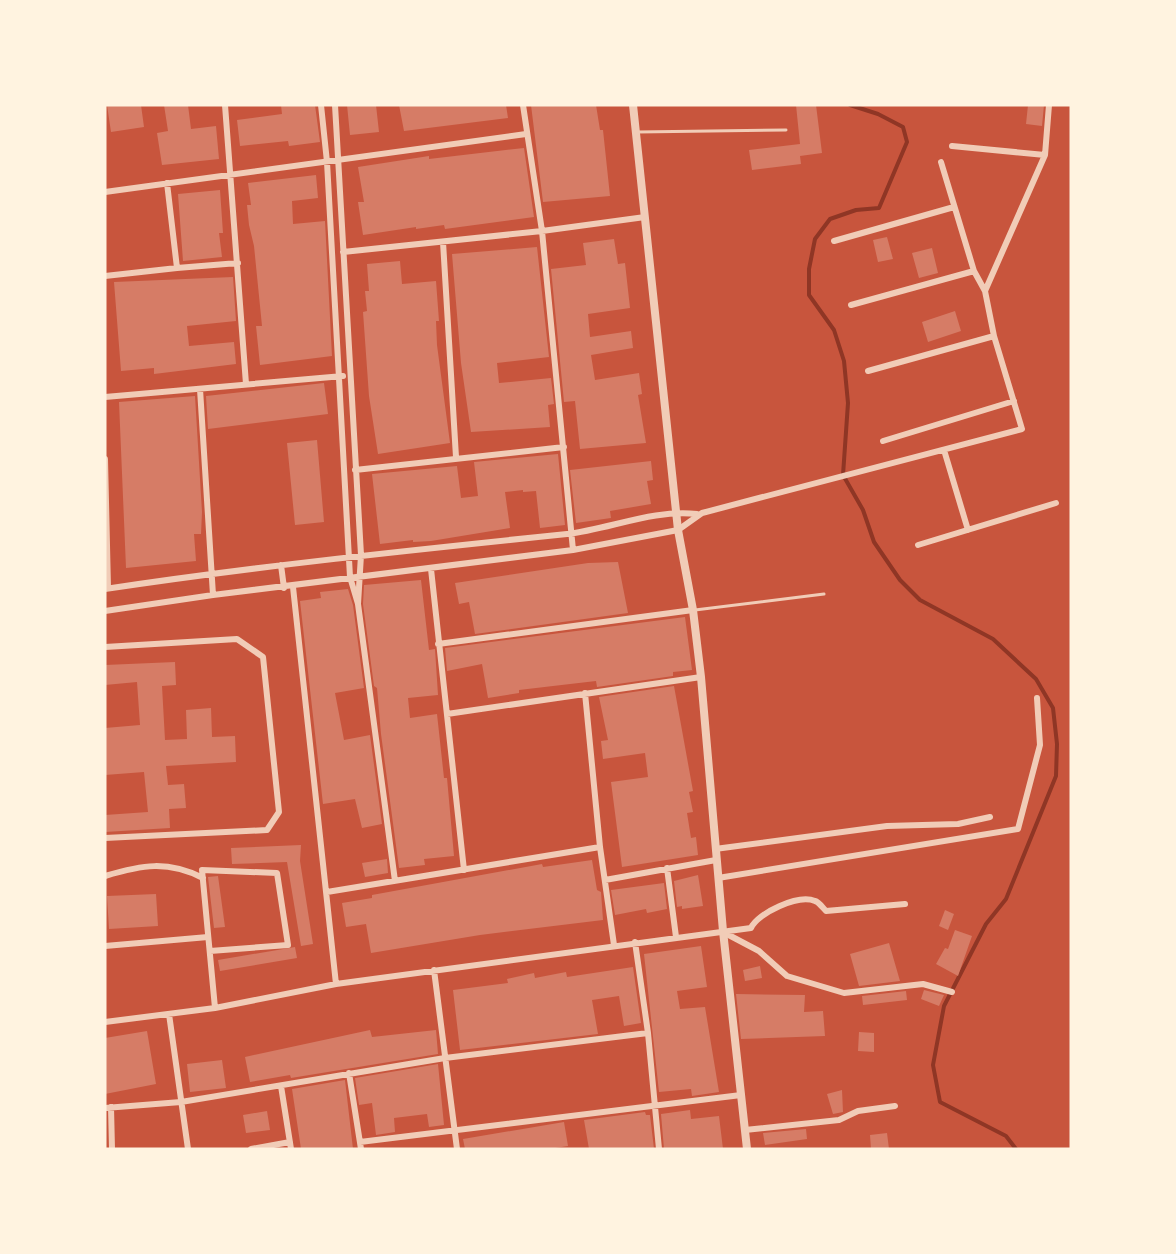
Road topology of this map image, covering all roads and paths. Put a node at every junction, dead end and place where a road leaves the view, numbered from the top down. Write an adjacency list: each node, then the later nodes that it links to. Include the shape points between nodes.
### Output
1 (225, 105): 15 (street)
2 (321, 105): 13 (street)
3 (335, 105): 12 (street)
4 (523, 105): 9 (street)
5 (633, 105): 8 (street)
6 (1049, 105): 11 (street)
7 (786, 130): 8 (lane)
8 (636, 132): 19 (street)
9 (526, 134): 12 (street); 20 (street)
10 (952, 146): 11 (street)
11 (1045, 155): 28 (street)
12 (338, 159): 13 (street); 23 (street)
13 (327, 162): 15 (street); 33 (street)
14 (941, 162): 18 (street)
15 (231, 175): 16 (street); 24 (street)
16 (167, 183): 17 (street); 25 (street)
17 (105, 192)
18 (954, 207): 21 (street); 26 (street)
19 (645, 217): 20 (street); 45 (street)
20 (542, 231): 22 (street); 39 (street)
21 (834, 241)
22 (443, 242): 23 (street); 41 (street)
23 (343, 252): 32 (street)
24 (237, 263): 25 (street); 34 (street)
25 (177, 268): 27 (street)
26 (974, 271): 28 (street); 29 (street)
27 (105, 276)
28 (985, 291): 30 (street)
29 (851, 305)
30 (994, 336): 31 (street); 37 (street)
31 (868, 371)
32 (350, 375): 33 (street); 43 (street)
33 (340, 376): 34 (street); 53 (street)
34 (246, 384): 35 (street)
35 (200, 389): 36 (street); 56 (street)
36 (105, 397)
37 (1014, 401): 38 (street); 40 (street, via 1022,429)
38 (883, 441)
39 (564, 447): 41 (street); 49 (street)
40 (944, 450): 46 (street); 48 (street)
41 (456, 457): 43 (street)
42 (105, 459): 60 (street)
43 (355, 470): 52 (street)
44 (1056, 503): 48 (street)
45 (676, 512): 46 (street); 47 (street); 49 (street)
46 (697, 514): 47 (street)
47 (678, 530): 51 (street); 65 (street)
48 (968, 530): 50 (street)
49 (572, 533): 51 (street); 52 (street)
50 (918, 545)
51 (573, 550): 55 (street)
52 (361, 555): 53 (street); 57 (street)
53 (350, 556): 54 (street); 58 (street)
54 (281, 565): 56 (street); 61 (street)
55 (431, 569): 57 (street); 67 (street)
56 (210, 574): 60 (street); 63 (street)
57 (361, 576): 58 (street); 64 (street)
58 (350, 577): 59 (street); 64 (street)
59 (293, 587): 61 (street); 85 (street)
60 (106, 588)
61 (284, 588): 63 (street)
62 (824, 594): 65 (lane)
63 (213, 595): 66 (street)
64 (358, 604): 84 (street)
65 (693, 610): 67 (street); 69 (street)
66 (105, 611)
67 (438, 644): 72 (street)
68 (105, 648): 74 (street, via 237,639 263,657 279,812 267,830)
69 (701, 677): 70 (street); 76 (street)
70 (585, 693): 72 (street); 75 (street)
71 (1037, 698): 82 (street, via 1040,745 1018,829)
72 (447, 714): 79 (street)
73 (990, 817): 76 (street, via 958,824 887,826)
74 (105, 838)
75 (600, 847): 79 (street); 83 (street)
76 (716, 849): 77 (street)
77 (716, 860): 78 (street); 82 (street)
78 (667, 868): 83 (street); 89 (street)
79 (464, 870): 84 (street)
80 (105, 876): 81 (street, via 166,865)
81 (203, 878): 88 (street); 93 (street, via 202,870 277,873 288,945)
82 (718, 878): 87 (street)
83 (605, 880): 92 (street)
84 (395, 881): 85 (street)
85 (327, 892): 95 (street)
86 (905, 904): 87 (street, via 826,911 815,901 800,900 756,918 751,928)
87 (723, 932): 89 (street); 96 (street, via 759,951 787,976 844,993 923,984); 104 (street)
88 (208, 937): 91 (street); 93 (street)
89 (676, 937): 90 (street)
90 (635, 942): 92 (street); 100 (street)
91 (105, 945)
92 (614, 945): 94 (street)
93 (210, 951): 97 (street)
94 (434, 970): 95 (street); 101 (street)
95 (336, 984): 97 (street)
96 (952, 992)
97 (214, 1008): 98 (street)
98 (169, 1014): 99 (street); 105 (street)
99 (105, 1022)
100 (648, 1033): 101 (street); 106 (street)
101 (445, 1058): 102 (street); 109 (street)
102 (349, 1073): 103 (street); 112 (street)
103 (281, 1086): 105 (street); 111 (street)
104 (741, 1095): 106 (street); 110 (street)
105 (181, 1102): 108 (street); 114 (street)
106 (654, 1105): 109 (street); 117 (street)
107 (895, 1106): 110 (street, via 858,1111 839,1120)
108 (108, 1108): 113 (street)
109 (454, 1129): 112 (street); 116 (street)
110 (745, 1130): 118 (street)
111 (290, 1145): 115 (street)
112 (361, 1145)
113 (112, 1149)
114 (188, 1149)
115 (251, 1149)
116 (457, 1149)
117 (659, 1149)
118 (747, 1149)

